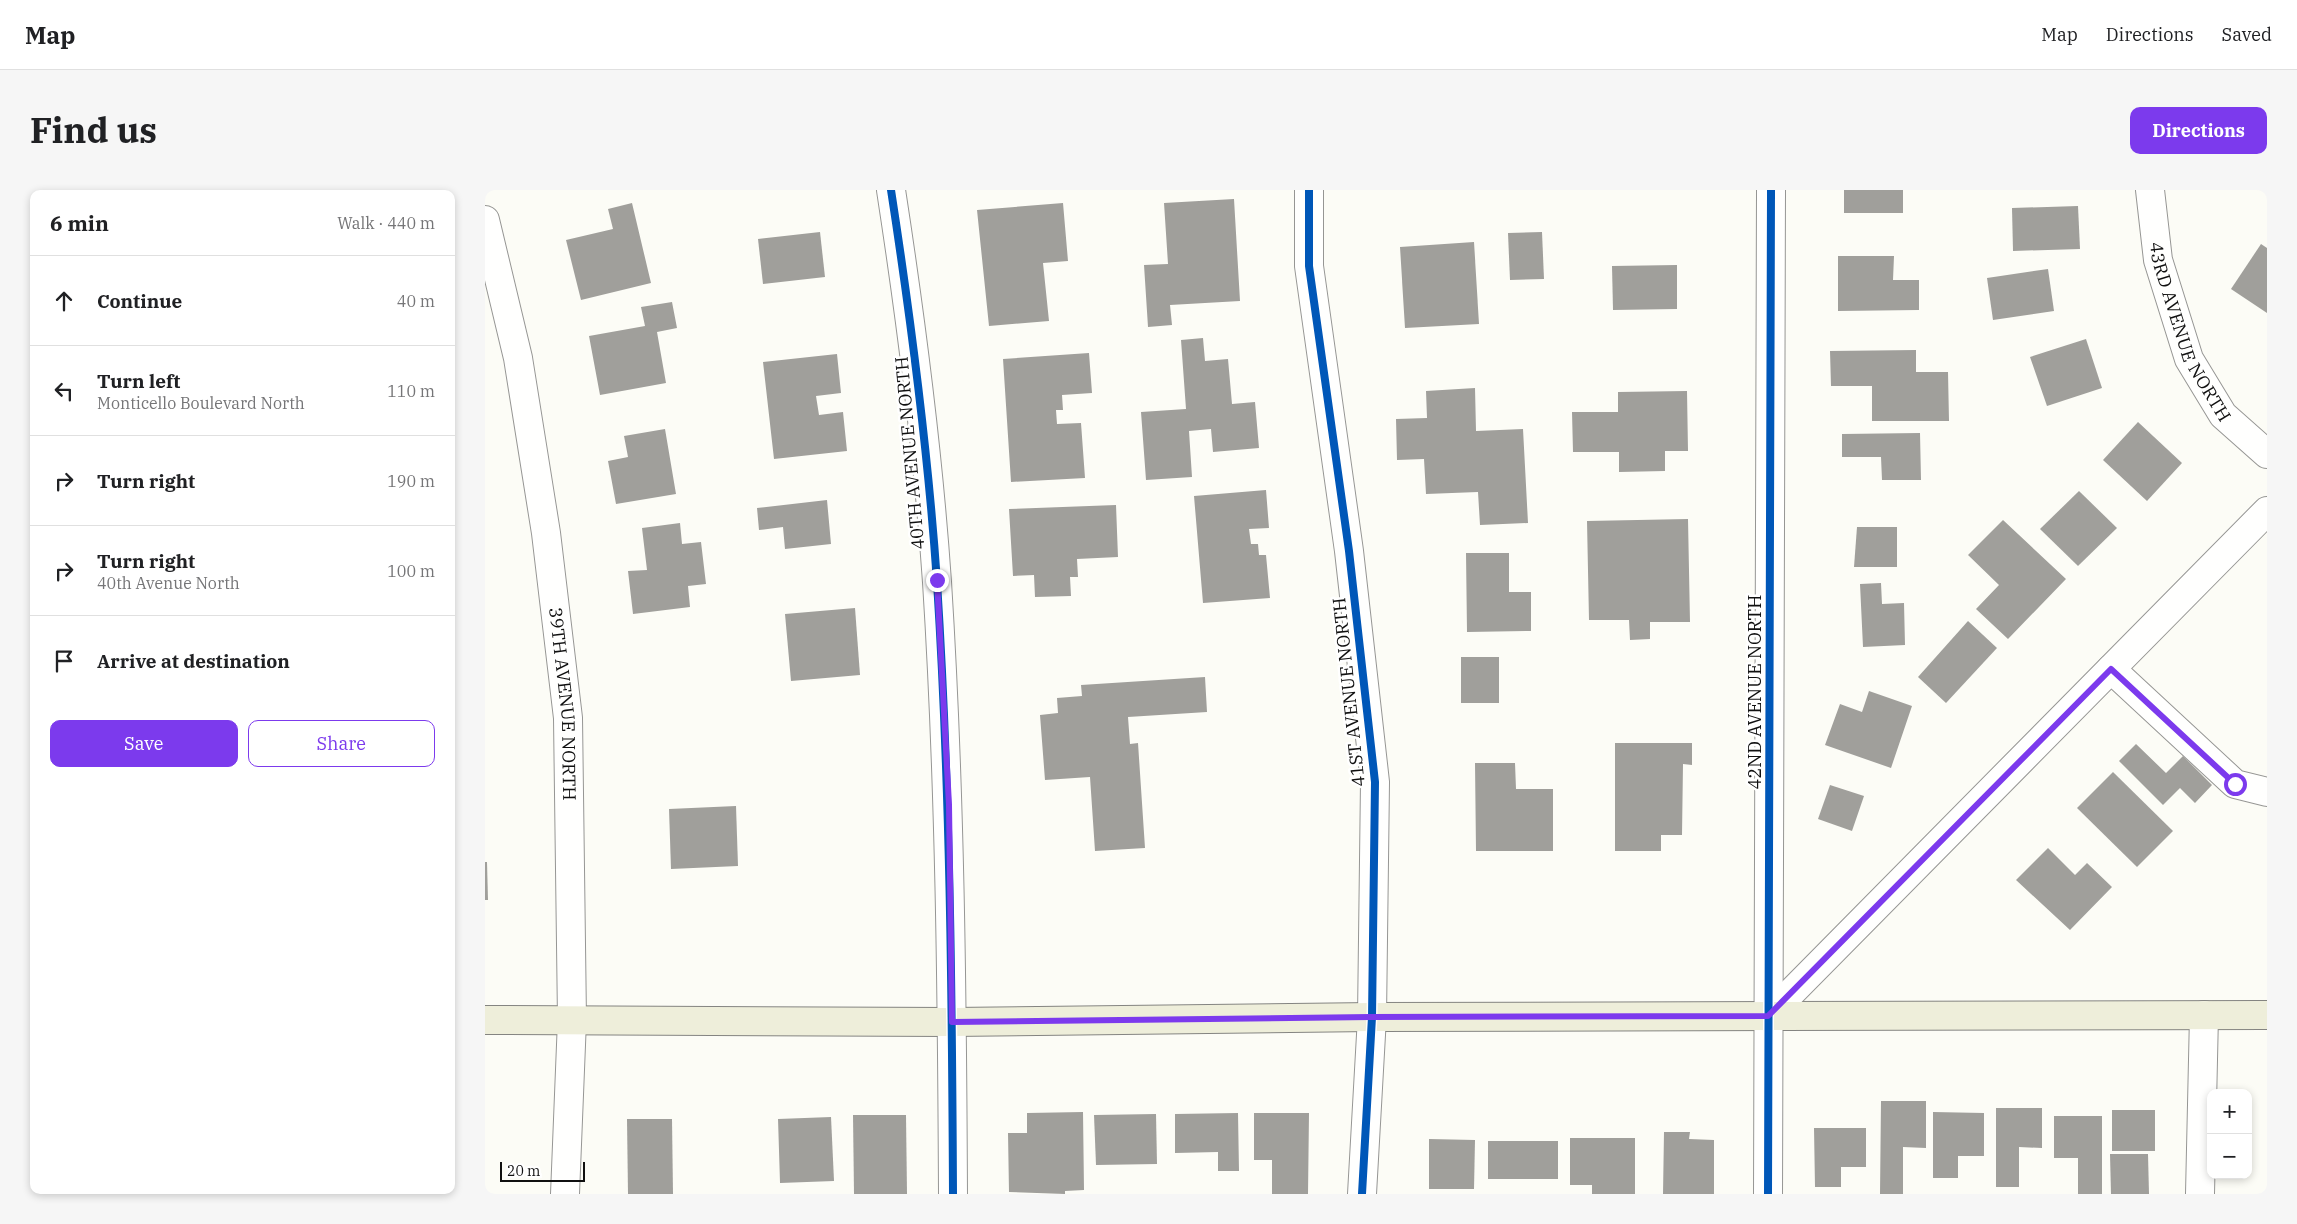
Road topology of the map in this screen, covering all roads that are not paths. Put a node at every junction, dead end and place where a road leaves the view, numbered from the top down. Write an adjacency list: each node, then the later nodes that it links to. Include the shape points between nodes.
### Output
1 (891, 190): 16 (street, 40TH AVENUE NORTH, via 914,342 937,580 949,805)
2 (1309, 190): 13 (street, 41ST AVENUE NORTH, via 1309,266 1349,551 1375,782)
3 (1771, 190): 12 (street, 42ND AVENUE NORTH)
4 (2150, 190): 6 (street, 43RD AVENUE NORTH, via 2158,260 2189,359 2223,415)
5 (485, 220): 15 (street, 39TH AVENUE NORTH, via 521,377 546,533 568,718)
6 (2267, 454)
7 (2267, 512): 8 (street)
8 (2111, 669): 9 (street, via 2235,784); 12 (street)
9 (2267, 792)
10 (2204, 1015): 11 (main road); 12 (main road); 21 (street)
11 (2267, 1015)
12 (1768, 1016): 13 (main road); 20 (street, 42ND AVENUE NORTH)
13 (1371, 1017): 16 (main road); 19 (street, 41ST AVENUE NORTH)
14 (485, 1020): 15 (main road)
15 (572, 1020): 16 (main road); 17 (street, 39TH AVENUE NORTH)
16 (952, 1022): 18 (street, 40TH AVENUE NORTH)
17 (565, 1194)
18 (953, 1194)
19 (1362, 1194)
20 (1768, 1194)
21 (2200, 1194)

